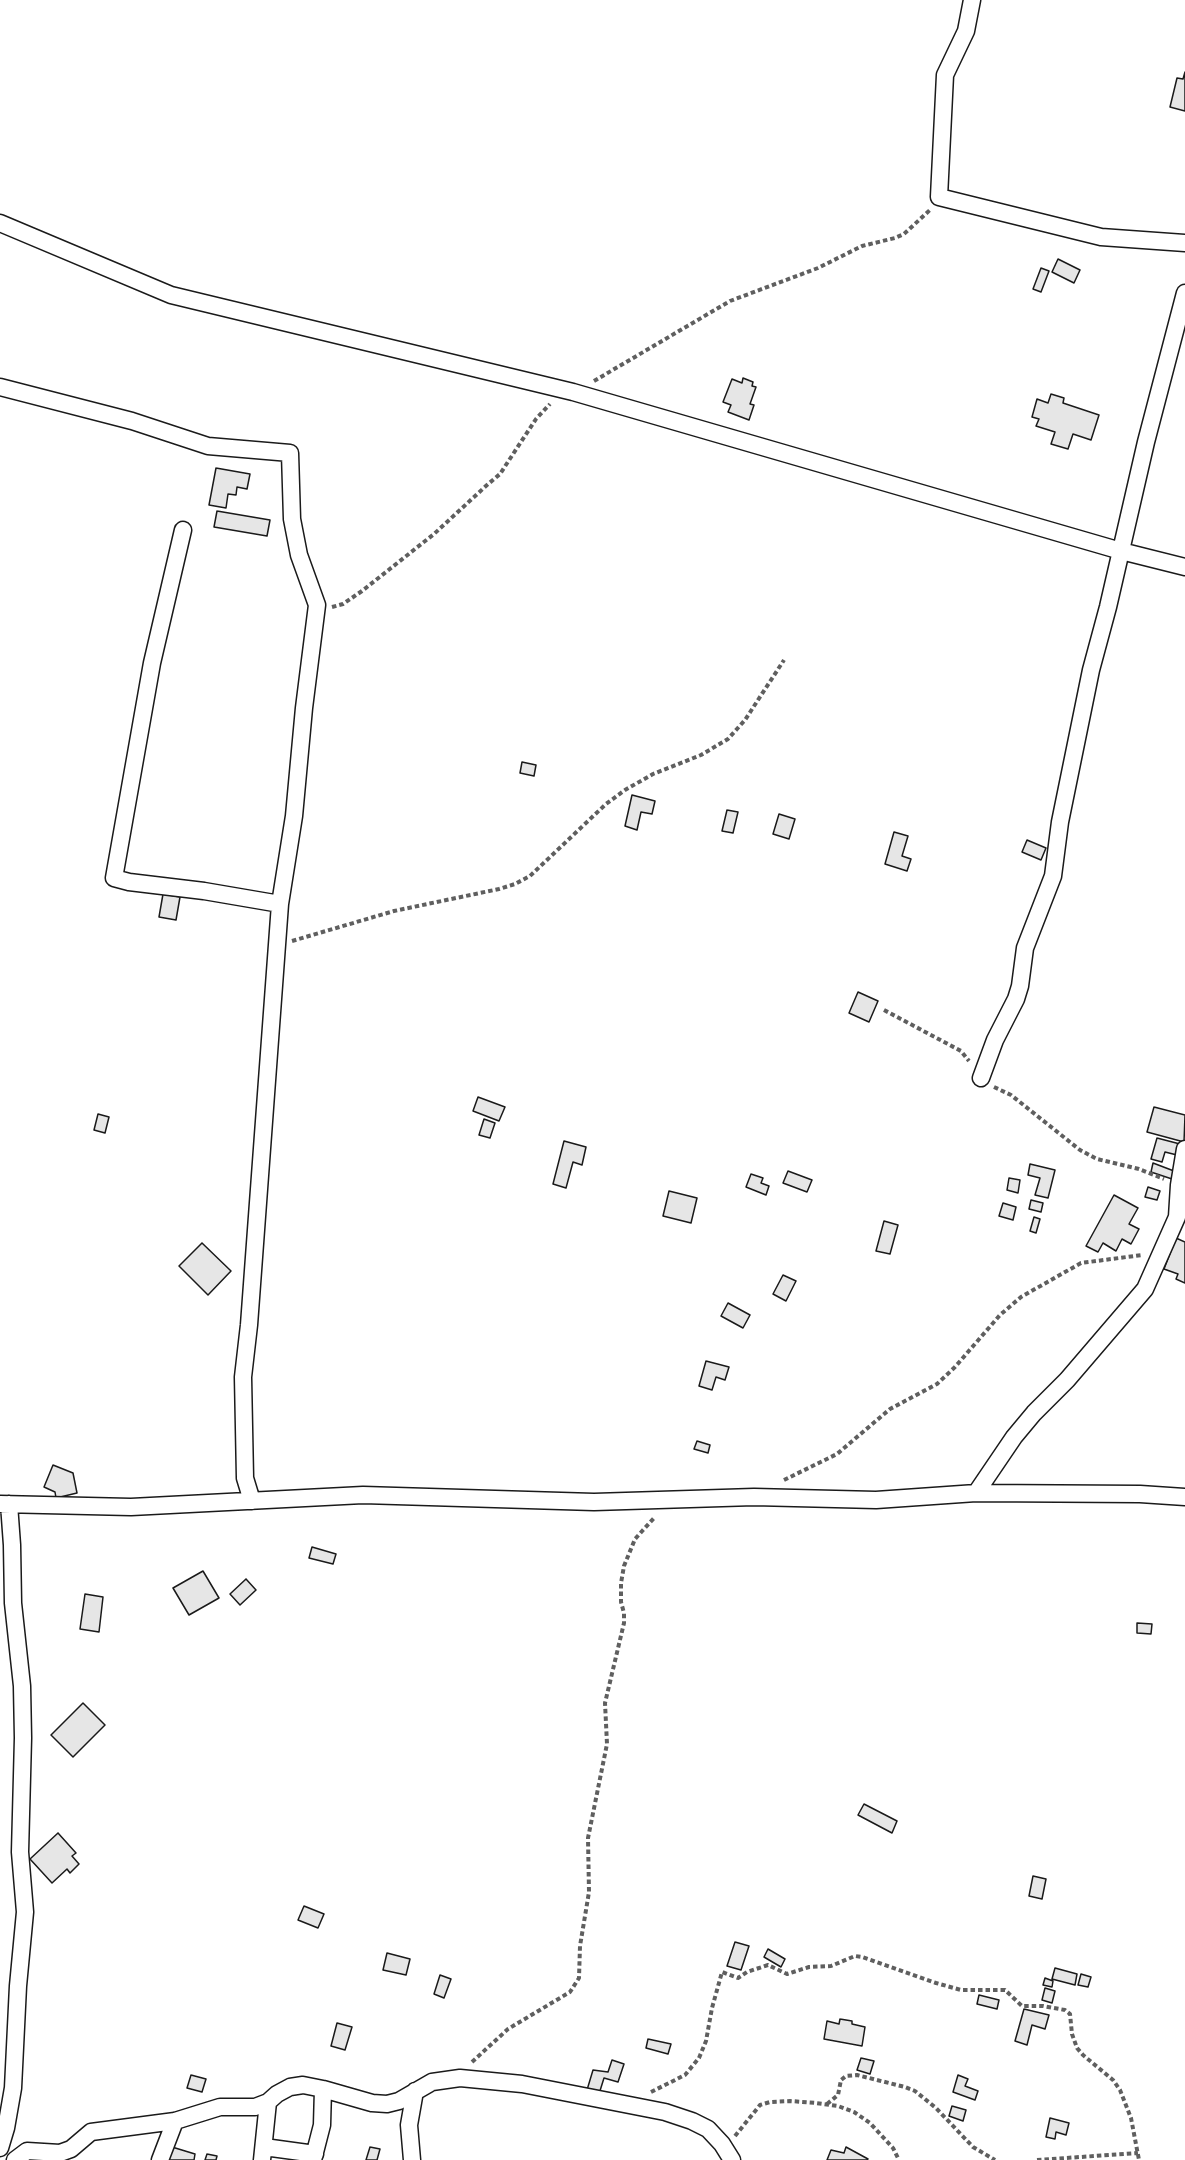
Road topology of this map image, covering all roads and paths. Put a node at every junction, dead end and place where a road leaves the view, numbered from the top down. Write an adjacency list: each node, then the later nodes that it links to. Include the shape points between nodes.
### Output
1 (972, 0): 3 (street, via 966,30 945,75 939,197 1101,237)
2 (0, 223): 7 (street, via 171,295 573,392)
3 (1185, 243)
4 (1185, 293): 7 (street)
5 (0, 387): 10 (street, via 132,421 208,446 290,453 292,519 299,555 317,605 294,816)
6 (183, 530): 10 (street, via 152,663 114,878)
7 (1121, 551): 8 (street); 13 (street, via 1091,670 1053,876 1025,948 1016,999)
8 (1185, 567)
9 (784, 660): 11 (path, via 746,720 728,739 625,790 530,876 499,889 394,911)
10 (280, 904): 11 (street)
11 (278, 946): 21 (street, via 243,1377 245,1478)
12 (884, 1010): 13 (path, via 962,1052)
13 (981, 1078): 15 (path, via 987,1085 1011,1095 1080,1150)
14 (1185, 1149): 15 (street)
15 (1179, 1185): 16 (street, via 1177,1218)
16 (1160, 1252): 17 (path, via 1081,1263 1021,1297 937,1384 890,1409 837,1454); 18 (street, via 1145,1289 1014,1437)
17 (783, 1480)
18 (976, 1493): 19 (street); 20 (street, via 876,1500)
19 (1185, 1497)
20 (678, 1499): 21 (street, via 594,1502 363,1495); 23 (path, via 651,1520 635,1539 624,1566 624,1623 605,1703 607,1744 588,1838 589,1892 579,1978 562,1998 508,2029)
21 (252, 1501): 22 (street, via 131,1507)
22 (5, 1504): 30 (street, via 12,1545 13,1603 22,1686 20,1852 25,1911 13,2088)
23 (450, 2078): 25 (street); 33 (street, via 522,2084 665,2112 708,2129)
24 (323, 2089): 25 (street, via 387,2104); 27 (street, via 290,2087); 34 (street, via 322,2125)
25 (415, 2091): 37 (street, via 409,2126)
26 (645, 2092): 32 (path, via 686,2075 699,2058 722,1972 738,1978 768,1965 787,1974 831,1966 855,1956 961,1990 1005,1990 1022,2006 1065,2010 1070,2014 1077,2048 1120,2090 1131,2118)
27 (268, 2102): 29 (street, via 255,2107 220,2107); 31 (street)
28 (827, 2104): 33 (path, via 790,2101 759,2105); 38 (path, via 854,2112 870,2122); 39 (path, via 838,2095 846,2076 905,2087 936,2108 973,2147)
29 (175, 2121): 35 (street, via 92,2132 71,2149 60,2153 27,2151); 36 (street)
30 (0, 2148)
31 (263, 2154): 34 (street)
32 (1138, 2154): 40 (path); 41 (path)
33 (729, 2155)
34 (314, 2157)
35 (15, 2160)
36 (160, 2160)
37 (412, 2160)
38 (899, 2160)
39 (995, 2160)
40 (1037, 2160)
41 (1139, 2160)

